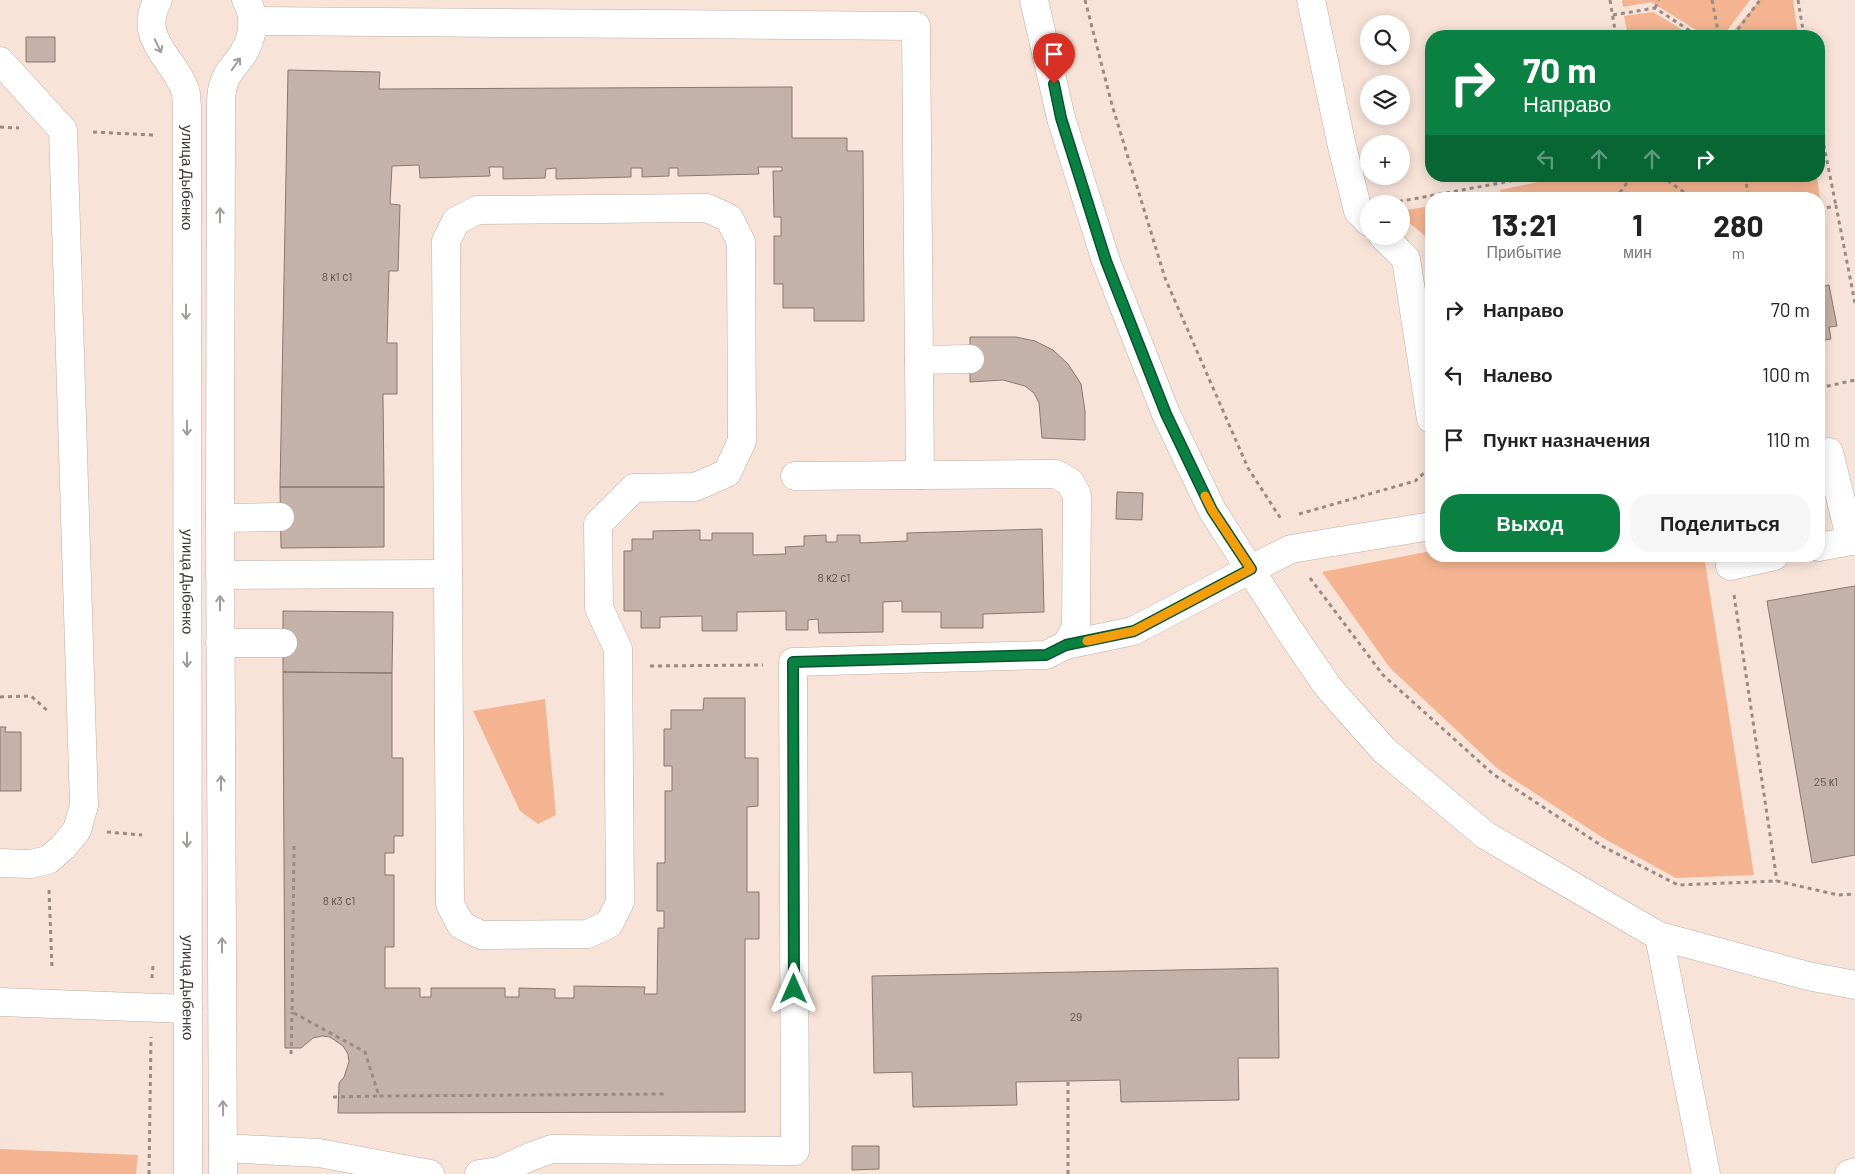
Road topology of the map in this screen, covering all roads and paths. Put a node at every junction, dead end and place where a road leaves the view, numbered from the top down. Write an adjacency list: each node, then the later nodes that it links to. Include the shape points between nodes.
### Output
1 (158, 0): 70 (street, улица Дыбенко, one-way to 70, via 152,19 153,35 186,90 187,106)
2 (1034, 0): 49 (street, via 1061,118 1106,261 1166,414 1212,510)
3 (1086, 0): 42 (path, via 1112,105 1165,278 1248,468)
4 (1311, 0): 28 (street, via 1341,142)
5 (1610, 0): 12 (path)
6 (1659, 0): 10 (path)
7 (1712, 0): 15 (path)
8 (1760, 0): 16 (path)
9 (1798, 0): 17 (path)
10 (1654, 8): 12 (path); 14 (path)
11 (249, 10): 32 (street, via 916,26); 41 (street, one-way to 11, via 222,92 226,77 251,36)
12 (1613, 15): 13 (path)
13 (1615, 30)
14 (1689, 30)
15 (1717, 30)
16 (1738, 30)
17 (1803, 30)
18 (0, 61): 60 (street, via 63,130 84,805 77,830 48,860 30,864)
19 (1825, 156): 26 (path)
20 (1505, 182): 22 (path)
21 (1670, 182): 23 (path)
22 (1451, 192)
23 (1684, 192)
24 (1425, 197): 25 (path)
25 (1410, 200)
26 (1836, 206): 27 (path); 30 (path)
27 (1825, 209)
28 (1360, 213)
29 (1392, 245): 34 (street, via 1406,259)
30 (1855, 303)
31 (970, 359): 32 (street)
32 (919, 360): 38 (street)
33 (1855, 380): 35 (path)
34 (1425, 381)
35 (1825, 387)
36 (1825, 454): 44 (street, via 1829,452)
37 (1425, 472): 42 (path, via 1415,481)
38 (920, 475): 39 (street); 54 (street, via 1056,474 1070,482 1077,495 1076,627)
39 (795, 476)
40 (280, 517): 41 (street)
41 (220, 518): 51 (street)
42 (1281, 519): 46 (path)
43 (1425, 527): 46 (street)
44 (1853, 541): 45 (street)
45 (1825, 546)
46 (1291, 549): 49 (street); 61 (path, via 1383,676 1492,774 1602,846 1678,885)
47 (1748, 562): 48 (street)
48 (1730, 566): 61 (path)
49 (1251, 569): 54 (street, via 1134,631); 64 (street, via 1328,687 1384,750 1485,834)
50 (448, 574): 51 (street); 56 (street, via 450,904 461,924 481,935 588,934 609,924 620,902); 56 (street, via 446,241 456,221 477,210 707,208 729,218 741,242 742,441 727,473 695,487 634,488 598,524 599,608 618,649)
51 (220, 575): 53 (street, one-way to 51)
52 (283, 642): 53 (street)
53 (220, 643): 77 (street, one-way to 53)
54 (1066, 645): 78 (street, via 1046,655 793,662)
55 (769, 665): 56 (path)
56 (618, 666)
57 (0, 697): 58 (path, via 31,696)
58 (53, 715)
59 (294, 846): 71 (path)
60 (0, 863)
61 (1777, 881): 63 (path, via 1838,895)
62 (49, 894): 66 (path)
63 (1855, 894)
64 (1659, 936): 67 (street, via 1808,976); 87 (street)
65 (153, 966): 69 (path)
66 (52, 967)
67 (1855, 985)
68 (0, 1002): 69 (street)
69 (152, 1007): 70 (street); 82 (path)
70 (188, 1009): 83 (street, улица Дыбенко)
71 (292, 1012): 72 (path); 76 (path, via 365,1052)
72 (290, 1054)
73 (1068, 1081): 86 (path)
74 (664, 1094): 76 (path)
75 (333, 1096): 76 (path)
76 (379, 1096)
77 (223, 1161): 79 (street)
78 (794, 1162): 80 (street, via 552,1149)
79 (319, 1163): 84 (street)
80 (535, 1165): 85 (street)
81 (1855, 1172): 88 (street)
82 (149, 1174)
83 (188, 1174)
84 (430, 1174)
85 (479, 1174)
86 (1068, 1174)
87 (1706, 1174)
88 (1849, 1174)

